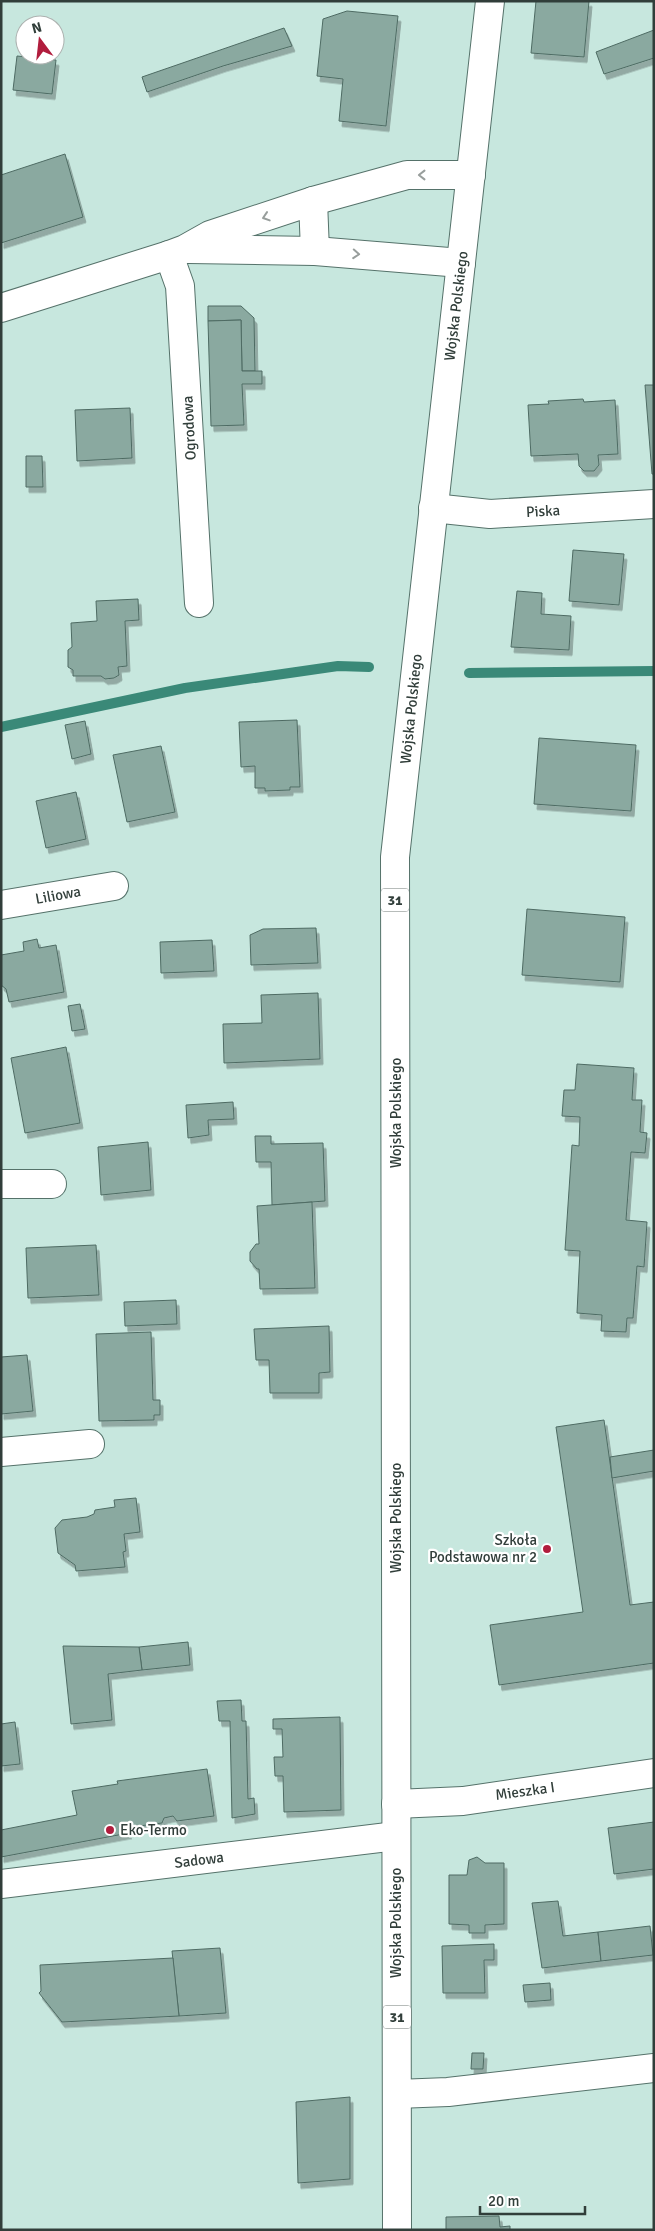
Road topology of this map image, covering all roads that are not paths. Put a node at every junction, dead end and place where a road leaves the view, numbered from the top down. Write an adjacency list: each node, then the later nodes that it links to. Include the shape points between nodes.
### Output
1 (490, 1): 2 (main road, Wojska Polskiego / 31)
2 (471, 175): 3 (main road, one-way to 3, via 407,174); 6 (main road, Wojska Polskiego / 31)
3 (313, 201): 4 (main road); 5 (main road, one-way to 5, via 210,235)
4 (315, 251): 5 (main road); 6 (main road, one-way to 6)
5 (177, 252): 7 (main road); 10 (main road, Ogrodowa)
6 (461, 263): 9 (main road, Wojska Polskiego / 31)
7 (1, 308)
8 (654, 504): 9 (main road, Piska, via 490,514)
9 (433, 508): 18 (main road, Wojska Polskiego / 31, via 395,857)
10 (199, 603)
11 (114, 886): 12 (main road, Liliowa)
12 (1, 905)
13 (1, 1184): 14 (main road)
14 (52, 1184)
15 (90, 1444): 16 (main road)
16 (1, 1452)
17 (654, 1773): 18 (main road, Mieszka I, via 463,1800)
18 (396, 1804): 19 (main road, Wojska Polskiego / 31)
19 (396, 1836): 20 (main road, Sadowa); 22 (main road, Wojska Polskiego / 31)
20 (1, 1884)
21 (654, 2068): 22 (main road, via 448,2092)
22 (397, 2094): 23 (main road, Wojska Polskiego / 31)
23 (397, 2230)

